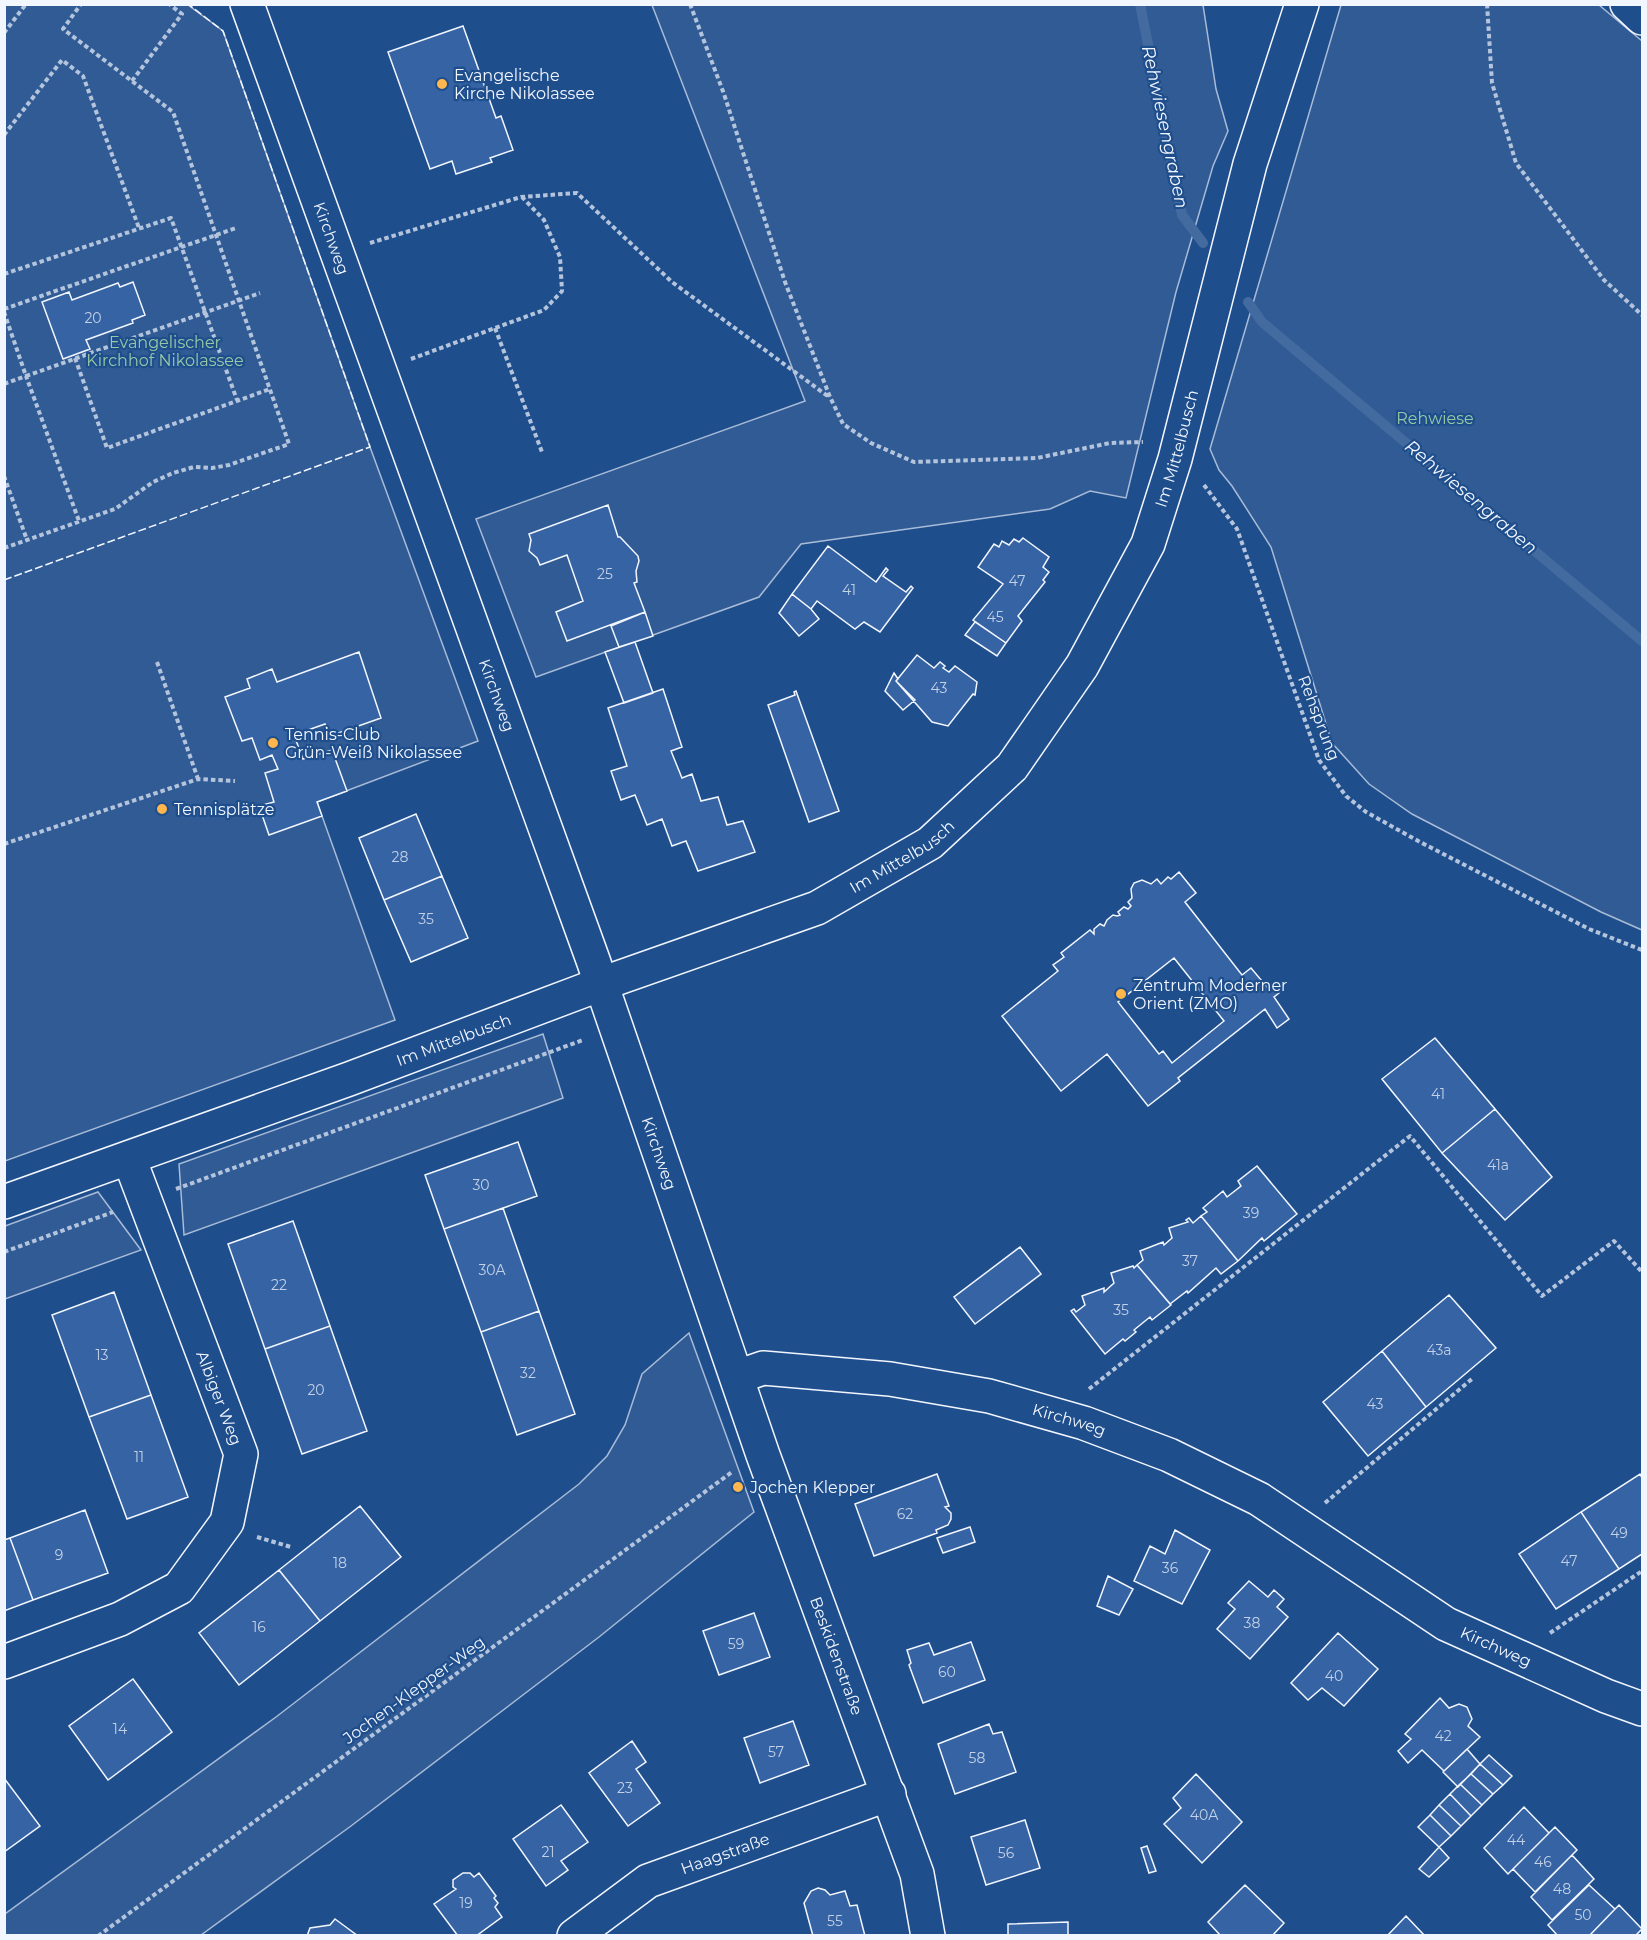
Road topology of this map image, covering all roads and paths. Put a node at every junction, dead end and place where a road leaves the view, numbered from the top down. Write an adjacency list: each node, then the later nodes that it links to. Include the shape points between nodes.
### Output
1 (26, 4): 10 (path)
2 (81, 4): 11 (path, via 63,29)
3 (169, 4): 11 (path, via 182,15)
4 (247, 4): 45 (street, Kirchweg)
5 (690, 4): 31 (path, via 724,94 785,282)
6 (1302, 4): 45 (street, Im Mittelbusch, via 1250,164 1175,459 1148,544 1082,666 1012,767 930,843 817,908)
7 (1486, 4): 24 (path, via 1492,83 1516,163 1604,280)
8 (1627, 4): 9 (street)
9 (1642, 18)
10 (4, 33)
11 (132, 81): 16 (path, via 173,112)
12 (4, 135): 14 (path, via 62,60 83,76)
13 (521, 197): 17 (path); 25 (path, via 544,220 560,257 562,291 544,310); 31 (path, via 577,193 672,282)
14 (139, 228): 18 (path, via 171,218); 19 (path)
15 (236, 228): 16 (path)
16 (216, 234): 18 (path); 21 (path)
17 (369, 243)
18 (182, 247): 22 (path); 23 (path)
19 (4, 274)
20 (260, 292): 21 (path)
21 (239, 300): 23 (path); 30 (path)
22 (4, 311): 28 (path)
23 (205, 312): 26 (path); 32 (path)
24 (1642, 315)
25 (495, 328): 27 (path); 34 (path)
26 (75, 358): 28 (path); 32 (path, via 107,448)
27 (411, 359)
28 (26, 376): 29 (path); 37 (path)
29 (4, 384)
30 (270, 388): 32 (path); 37 (path, via 289,444 229,465 173,473 115,509)
31 (830, 397): 33 (path, via 843,424 871,443 914,462 1037,458 1110,443)
32 (237, 400)
33 (1150, 441)
34 (542, 452)
35 (4, 477): 38 (path)
36 (1203, 483): 44 (path, Rehsprung, via 1237,529 1319,760 1346,796 1366,812 1420,842 1589,929)
37 (80, 521): 38 (path)
38 (27, 540): 39 (path)
39 (4, 548)
40 (157, 662): 41 (path)
41 (198, 779): 42 (path); 43 (path)
42 (235, 781)
43 (4, 844)
44 (1642, 950)
45 (601, 984): 47 (street, Im Mittelbusch); 52 (street, Kirchweg)
46 (593, 1036): 48 (path)
47 (129, 1158): 48 (street, Albiger Weg); 49 (street, Im Mittelbusch)
48 (145, 1200): 50 (path); 59 (street, Albiger Weg, via 241,1454 227,1522 179,1588 120,1619)
49 (4, 1202)
50 (4, 1252)
51 (1642, 1272): 54 (path, via 1614,1241 1542,1296 1410,1136)
52 (737, 1377): 60 (street, Kirchweg, via 763,1368 890,1379 989,1396 1084,1423 1169,1455 1259,1499 1446,1624); 61 (street, Beskidenstraße)
53 (1473, 1378): 56 (path)
54 (1086, 1391)
55 (734, 1470): 62 (path, Jochen-Klepper-Weg)
56 (1322, 1505)
57 (1642, 1571): 58 (path)
58 (1548, 1633)
59 (4, 1662)
60 (1642, 1709)
61 (889, 1794): 63 (street, Haagstraße, via 648,1881); 64 (street, Beskidenstraße, via 917,1874)
62 (98, 1935)
63 (574, 1935)
64 (928, 1935)

